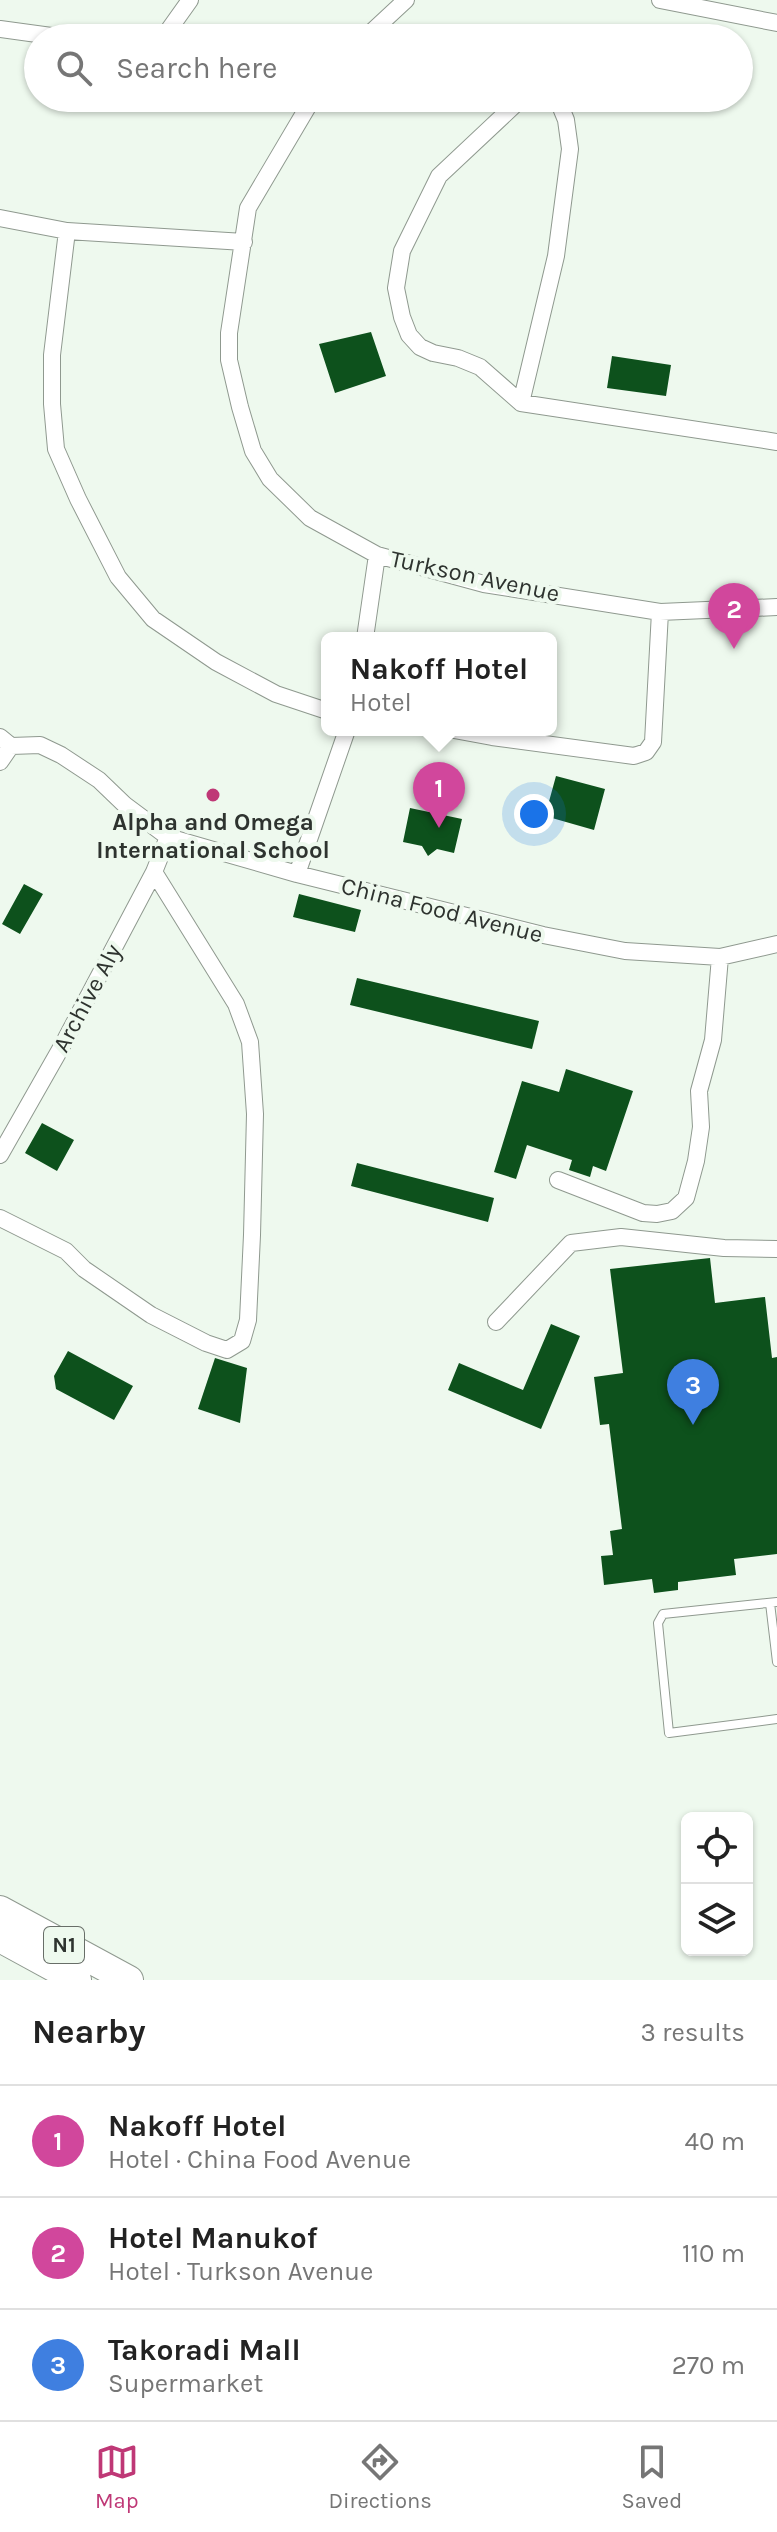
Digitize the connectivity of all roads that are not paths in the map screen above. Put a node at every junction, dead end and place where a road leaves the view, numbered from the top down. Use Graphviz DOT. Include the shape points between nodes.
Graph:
graph roads {
  1 [pos="190,0"];
  2 [pos="406,0"];
  3 [pos="660,0"];
  4 [pos="777,23"];
  5 [pos="173,24"];
  6 [pos="380,24"];
  7 [pos="0,29"];
  8 [pos="24,32"];
  9 [pos="305,112"];
  10 [pos="505,112"];
  11 [pos="563,112"];
  12 [pos="0,218"];
  13 [pos="67,231"];
  14 [pos="244,242"];
  15 [pos="521,403"];
  16 [pos="777,442"];
  17 [pos="377,555"];
  18 [pos="777,607"];
  19 [pos="660,612"];
  20 [pos="366,632"];
  21 [pos="321,709"];
  22 [pos="345,736"];
  23 [pos="496,736"];
  24 [pos="6,742"];
  25 [pos="0,762"];
  26 [pos="168,837"];
  27 [pos="154,872"];
  28 [pos="297,874"];
  29 [pos="777,944"];
  30 [pos="720,957"];
  31 [pos="0,1155"];
  32 [pos="558,1180"];
  33 [pos="0,1218"];
  34 [pos="777,1249"];
  35 [pos="496,1322"];
  36 [pos="774,1602"];
  37 [pos="777,1662"];
  38 [pos="777,1719"];
  39 [pos="0,1910"];
  40 [pos="0,1938"];
  41 [pos="77,1980"];
  42 [pos="129,1980"];
  1 -- 5 [label="street"];
  2 -- 6 [label="street"];
  3 -- 4 [label="street"];
  7 -- 8 [label="street"];
  9 -- 14 [label="street, Turkson Avenue" via="248,208"];
  10 -- 15 [label="street" via="439,176 402,251 396,288 409,335 420,347 480,367"];
  11 -- 15 [label="street" via="570,149 556,256"];
  12 -- 13 [label="street"];
  13 -- 14 [label="street"];
  13 -- 21 [label="street" via="52,355 56,449 118,577 153,619 216,662 276,694"];
  14 -- 17 [label="street, Turkson Avenue" via="229,360 253,451 270,479 310,518"];
  15 -- 16 [label="street"];
  17 -- 19 [label="street, Turkson Avenue" via="484,584"];
  17 -- 20 [label="street"];
  18 -- 19 [label="street, Turkson Avenue"];
  19 -- 23 [label="street" via="653,742 646,752 634,756"];
  22 -- 28 [label="street"];
  24 -- 25 [label="street"];
  24 -- 26 [label="street, China Food Avenue" via="40,745 61,755"];
  26 -- 27 [label="street, Archive Aly"];
  26 -- 28 [label="street, China Food Avenue"];
  27 -- 31 [label="street, Archive Aly"];
  27 -- 33 [label="street" via="236,1004 250,1042 255,1114 252,1235 248,1320 242,1341 227,1350 206,1343 151,1315 66,1251"];
  28 -- 30 [label="street, China Food Avenue" via="543,935 625,951"];
  29 -- 30 [label="street, China Food Avenue"];
  30 -- 32 [label="street" via="713,1040 699,1091 701,1127 686,1198 672,1211 643,1213"];
  34 -- 35 [label="street" via="621,1237 571,1243"];
  36 -- 37 [label="lane"];
  36 -- 38 [label="lane" via="663,1614 658,1623 669,1733"];
  39 -- 42 [label="highway, N1"];
  40 -- 41 [label="highway, N1"];
}
